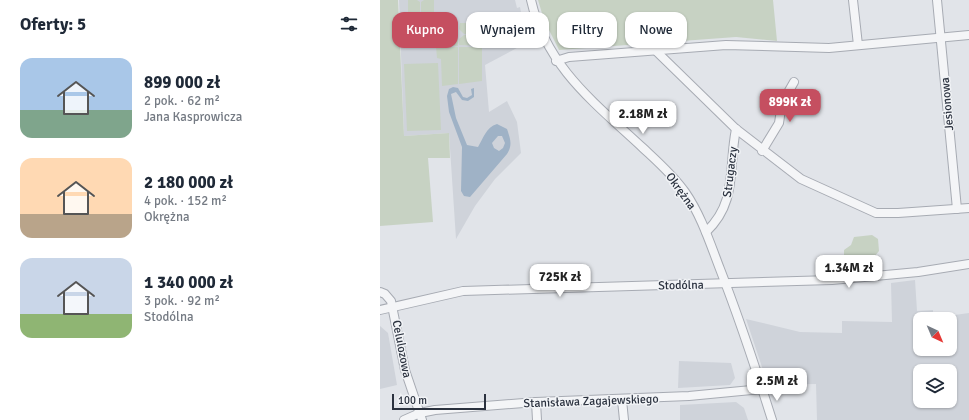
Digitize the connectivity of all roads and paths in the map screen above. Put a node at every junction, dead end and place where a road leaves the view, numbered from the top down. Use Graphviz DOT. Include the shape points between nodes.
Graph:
graph roads {
  1 [pos="530,0"];
  2 [pos="854,0"];
  3 [pos="937,0"];
  4 [pos="969,35"];
  5 [pos="940,38"];
  6 [pos="858,45"];
  7 [pos="655,50"];
  8 [pos="556,61"];
  9 [pos="794,82"];
  10 [pos="736,129"];
  11 [pos="762,151"];
  12 [pos="969,208"];
  13 [pos="957,209"];
  14 [pos="706,232"];
  15 [pos="969,264"];
  16 [pos="726,284"];
  17 [pos="380,292"];
  18 [pos="393,307"];
  19 [pos="380,310"];
  20 [pos="762,389"];
  21 [pos="622,400"];
  22 [pos="536,402"];
  23 [pos="421,417"];
  24 [pos="404,420"];
  25 [pos="537,420"];
  26 [pos="624,420"];
  27 [pos="772,420"];
  1 -- 8 [label="street, Okrężna" via="539,29"];
  2 -- 6 [label="street"];
  3 -- 5 [label="street, Jesionowa"];
  4 -- 5 [label="street"];
  5 -- 6 [label="street"];
  5 -- 13 [label="street, Jesionowa"];
  6 -- 7 [label="street" via="829,48 726,45"];
  7 -- 8 [label="street" via="564,57"];
  7 -- 10 [label="street"];
  8 -- 14 [label="street, Okrężna" via="587,96 675,179 694,206"];
  9 -- 11 [label="street" via="782,103 779,123"];
  10 -- 11 [label="street"];
  10 -- 14 [label="street, Strugaczy" via="729,196 717,222"];
  11 -- 13 [label="street" via="801,179 876,213"];
  12 -- 13 [label="street"];
  14 -- 16 [label="street, Okrężna"];
  15 -- 16 [label="street, Stodólna" via="839,280"];
  16 -- 18 [label="street, Stodólna" via="463,291"];
  16 -- 20 [label="street, Okrężna"];
  17 -- 18 [label="street" via="389,298"];
  18 -- 19 [label="street, Stodólna"];
  18 -- 23 [label="street, Celulozowa" via="405,370"];
  20 -- 21 [label="street, Stanisława Zagajewskiego"];
  20 -- 27 [label="street, Okrężna"];
  21 -- 22 [label="street, Stanisława Zagajewskiego"];
  21 -- 26 [label="street"];
  22 -- 23 [label="street, Stanisława Zagajewskiego" via="435,410"];
  22 -- 25 [label="street"];
  23 -- 24 [label="street"];
}
